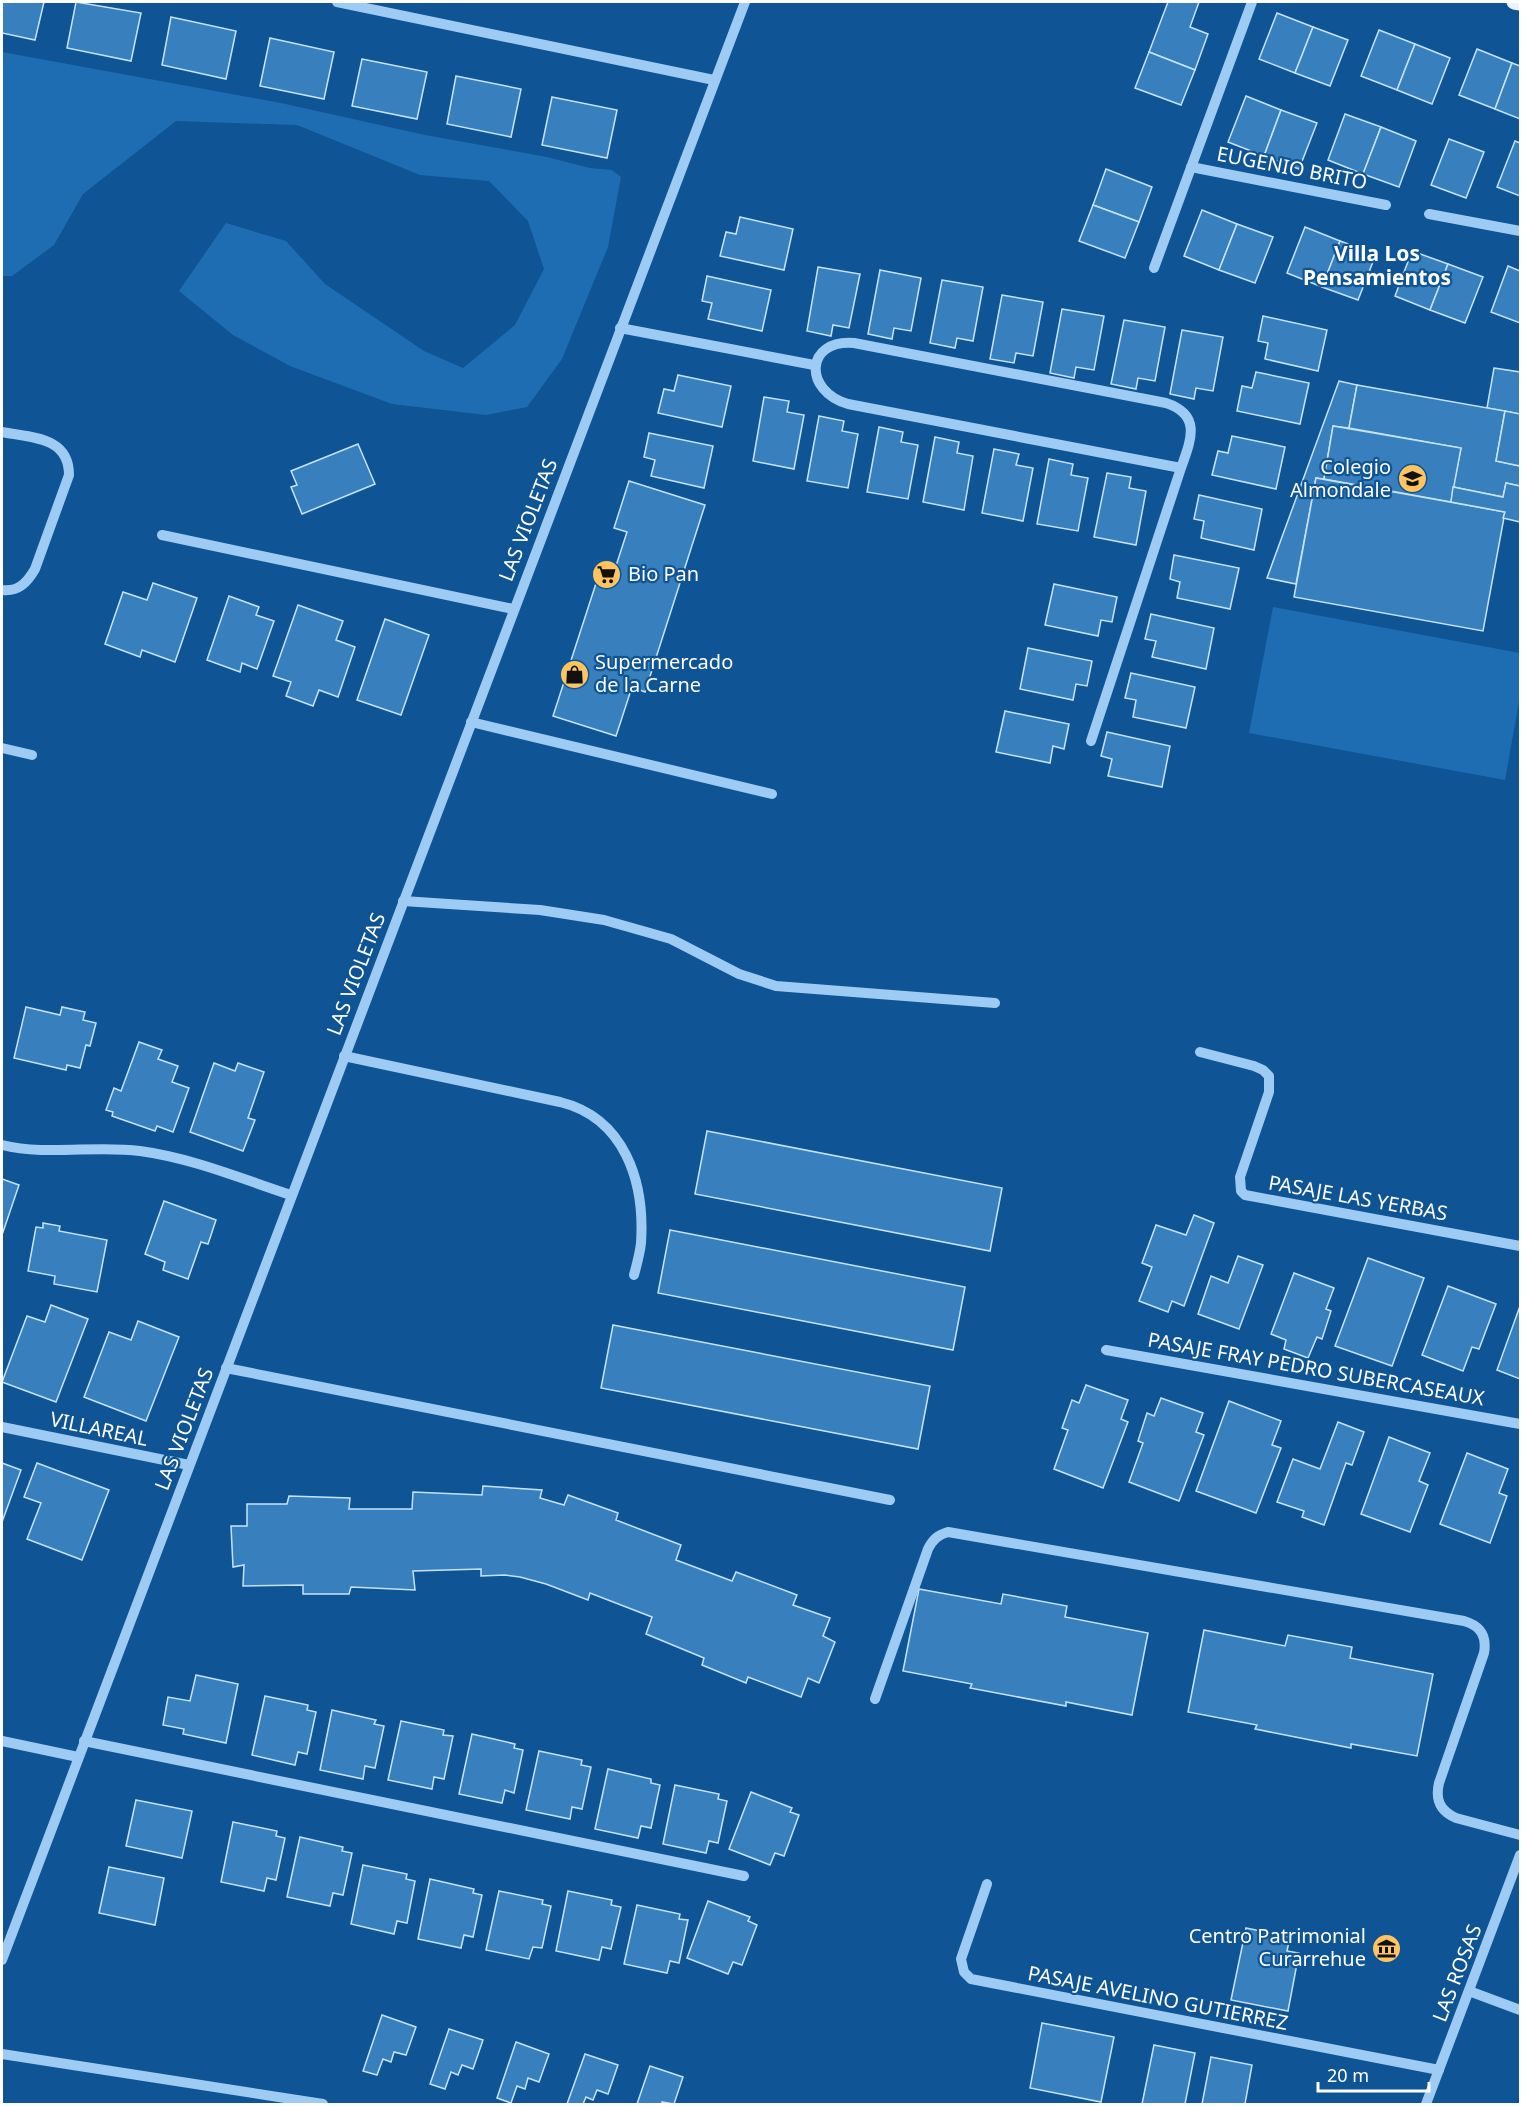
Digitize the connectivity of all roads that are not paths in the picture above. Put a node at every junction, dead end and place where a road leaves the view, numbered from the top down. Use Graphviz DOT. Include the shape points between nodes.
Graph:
graph roads {
  1 [pos="337,2"];
  2 [pos="745,2"];
  3 [pos="1252,2"];
  4 [pos="1514,2"];
  5 [pos="1521,3"];
  6 [pos="714,80"];
  7 [pos="1191,167"];
  8 [pos="1386,205"];
  9 [pos="1430,214"];
  10 [pos="1521,231"];
  11 [pos="1154,268"];
  12 [pos="620,328"];
  13 [pos="814,365"];
  14 [pos="2,432"];
  15 [pos="1181,468"];
  16 [pos="162,535"];
  17 [pos="2,590"];
  18 [pos="513,609"];
  19 [pos="471,722"];
  20 [pos="1091,741"];
  21 [pos="2,748"];
  22 [pos="32,755"];
  23 [pos="772,794"];
  24 [pos="403,901"];
  25 [pos="995,1003"];
  26 [pos="1200,1052"];
  27 [pos="344,1056"];
  28 [pos="2,1145"];
  29 [pos="291,1195"];
  30 [pos="1521,1246"];
  31 [pos="634,1275"];
  32 [pos="1106,1350"];
  33 [pos="226,1368"];
  34 [pos="1521,1424"];
  35 [pos="2,1427"];
  36 [pos="189,1466"];
  37 [pos="890,1500"];
  38 [pos="875,1699"];
  39 [pos="2,1741"];
  40 [pos="84,1741"];
  41 [pos="78,1757"];
  42 [pos="1521,1835"];
  43 [pos="1521,1855"];
  44 [pos="744,1876"];
  45 [pos="987,1884"];
  46 [pos="2,1960"];
  47 [pos="1469,1991"];
  48 [pos="1521,2010"];
  49 [pos="2,2054"];
  50 [pos="1439,2070"];
  51 [pos="323,2104"];
  52 [pos="1426,2104"];
  1 -- 6 [label="street"];
  2 -- 6 [label="street, LAS VIOLETAS"];
  3 -- 7 [label="street"];
  4 -- 5 [label="main road"];
  6 -- 12 [label="street, LAS VIOLETAS"];
  7 -- 8 [label="street, EUGENIO BRITO"];
  7 -- 11 [label="street"];
  9 -- 10 [label="street"];
  12 -- 13 [label="street"];
  12 -- 18 [label="street, LAS VIOLETAS"];
  13 -- 15 [label="street" via="821,388 848,404"];
  13 -- 15 [label="street" via="828,348 854,343 1167,403 1188,416 1192,429"];
  14 -- 17 [label="street" via="56,445 69,464 69,476 29,581 18,588"];
  15 -- 20 [label="street"];
  16 -- 18 [label="street"];
  18 -- 19 [label="street, LAS VIOLETAS"];
  19 -- 23 [label="street"];
  19 -- 24 [label="street, LAS VIOLETAS"];
  21 -- 22 [label="street"];
  24 -- 25 [label="street" via="540,910 604,920 671,939 739,974 776,986"];
  24 -- 27 [label="street, LAS VIOLETAS"];
  26 -- 30 [label="street, PASAJE LAS YERBAS" via="1254,1066 1269,1076 1269,1092 1240,1177 1245,1195"];
  27 -- 29 [label="street, LAS VIOLETAS"];
  27 -- 31 [label="street" via="560,1102 592,1114 620,1144 637,1185 641,1245"];
  28 -- 29 [label="street" via="34,1151 142,1151 187,1161"];
  29 -- 33 [label="street, LAS VIOLETAS"];
  32 -- 34 [label="street, PASAJE FRAY PEDRO SUBERCASEAUX"];
  33 -- 36 [label="street, LAS VIOLETAS"];
  33 -- 37 [label="street"];
  35 -- 36 [label="street, VILLAREAL"];
  36 -- 40 [label="street, LAS VIOLETAS"];
  38 -- 42 [label="street" via="928,1549 933,1540 948,1532 1464,1621 1478,1628 1486,1643 1436,1793 1438,1804 1456,1818"];
  39 -- 41 [label="street"];
  40 -- 41 [label="street, LAS VIOLETAS"];
  40 -- 44 [label="street"];
  41 -- 46 [label="street, LAS VIOLETAS"];
  43 -- 47 [label="street, LAS ROSAS"];
  45 -- 50 [label="street, PASAJE AVELINO GUTIERREZ" via="961,1959 964,1972 971,1979"];
  47 -- 48 [label="street"];
  47 -- 50 [label="street, LAS ROSAS"];
  49 -- 51 [label="street"];
  50 -- 52 [label="street, LAS ROSAS"];
}
